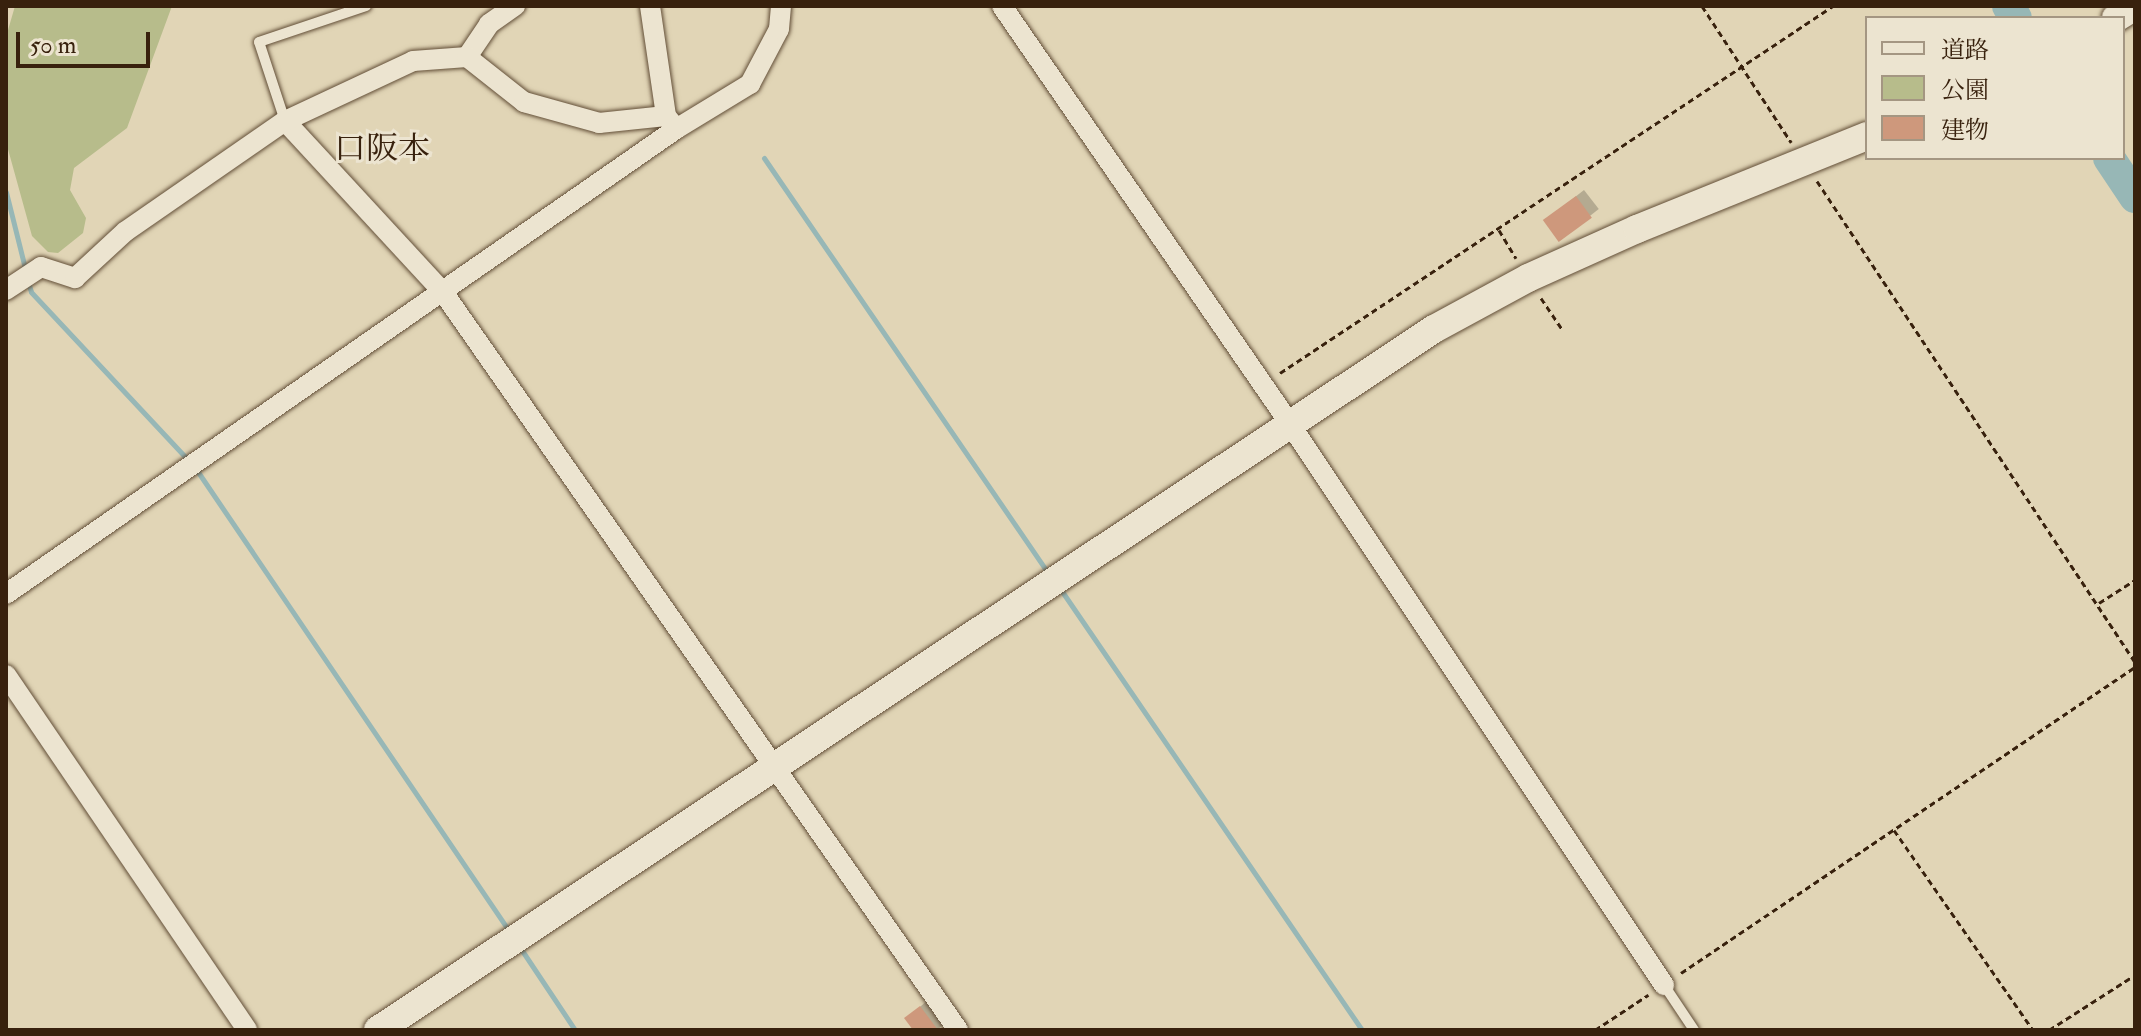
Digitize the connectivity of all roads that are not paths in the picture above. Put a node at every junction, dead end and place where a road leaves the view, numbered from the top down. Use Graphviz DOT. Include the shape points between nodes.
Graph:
graph roads {
  1 [pos="366,6"];
  2 [pos="515,6"];
  3 [pos="650,6"];
  4 [pos="781,6"];
  5 [pos="1002,6"];
  6 [pos="467,57"];
  7 [pos="285,121"];
  8 [pos="671,123"];
  9 [pos="1865,137"];
  10 [pos="6,290"];
  11 [pos="443,292"];
  12 [pos="1288,421"];
  13 [pos="6,594"];
  14 [pos="6,675"];
  15 [pos="772,768"];
  16 [pos="1664,985"];
  17 [pos="247,1030"];
  18 [pos="378,1030"];
  19 [pos="958,1030"];
  20 [pos="1694,1030"];
  1 -- 7 [label="lane" via="259,42"];
  2 -- 6 [label="street" via="489,24"];
  3 -- 8 [label="street"];
  4 -- 8 [label="street" via="779,29 750,84"];
  5 -- 12 [label="street"];
  6 -- 7 [label="street" via="413,61"];
  6 -- 8 [label="street" via="524,102 599,123"];
  7 -- 10 [label="street" via="126,231 75,278 41,267"];
  7 -- 11 [label="street"];
  8 -- 11 [label="street"];
  9 -- 12 [label="street" via="1528,278 1434,329"];
  11 -- 13 [label="street"];
  11 -- 15 [label="street"];
  12 -- 15 [label="street"];
  12 -- 16 [label="street"];
  14 -- 17 [label="street"];
  15 -- 18 [label="street"];
  15 -- 19 [label="street"];
  16 -- 20 [label="lane"];
}
